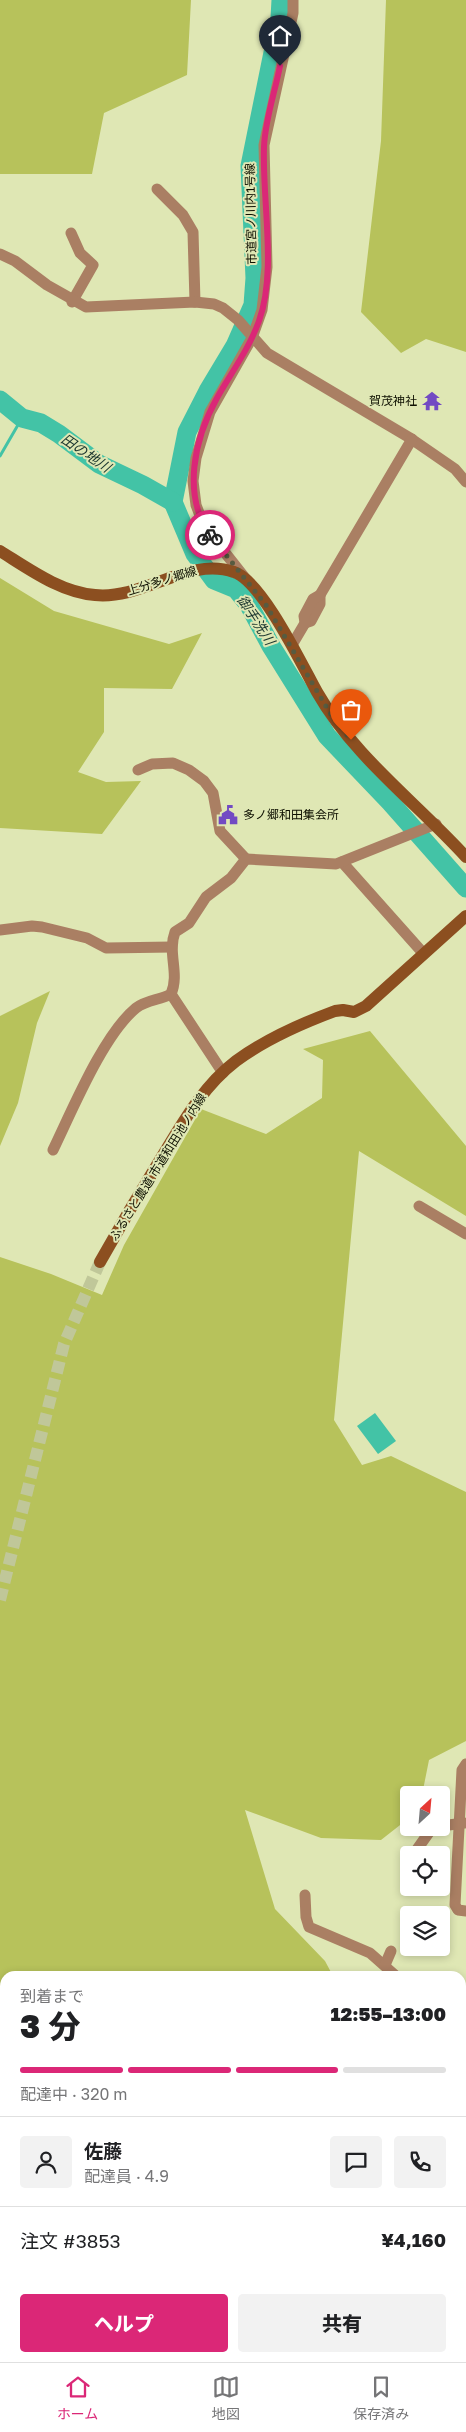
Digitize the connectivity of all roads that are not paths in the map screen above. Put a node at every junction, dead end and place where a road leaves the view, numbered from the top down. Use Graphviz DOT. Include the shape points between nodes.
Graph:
graph roads {
  1 [pos="293,0"];
  2 [pos="157,189"];
  3 [pos="71,233"];
  4 [pos="0,254"];
  5 [pos="72,302"];
  6 [pos="195,302"];
  7 [pos="250,336"];
  8 [pos="412,440"];
  9 [pos="466,482"];
  10 [pos="0,551"];
  11 [pos="245,578"];
  12 [pos="292,646"];
  13 [pos="138,770"];
  14 [pos="431,826"];
  15 [pos="466,857"];
  16 [pos="246,859"];
  17 [pos="342,862"];
  18 [pos="466,916"];
  19 [pos="0,930"];
  20 [pos="172,947"];
  21 [pos="424,953"];
  22 [pos="171,994"];
  23 [pos="222,1073"];
  24 [pos="53,1150"];
  25 [pos="419,1206"];
  26 [pos="466,1234"];
  27 [pos="100,1262"];
  28 [pos="466,1764"];
  29 [pos="462,1823"];
  30 [pos="305,1895"];
  31 [pos="466,1911"];
  32 [pos="392,1951"];
  33 [pos="385,1965"];
  34 [pos="391,1971"];
  1 -- 7 [label="street, 市道宮ノ川内1号線" via="293,14 264,145 267,267 262,310"];
  2 -- 6 [label="street" via="193,232"];
  3 -- 5 [label="street" via="80,253 92,265"];
  4 -- 5 [label="street"];
  5 -- 6 [label="street" via="94,308"];
  6 -- 7 [label="street" via="223,308"];
  7 -- 8 [label="street" via="268,353"];
  7 -- 11 [label="street, 市道宮ノ川内1号線" via="210,412 196,458 193,481 196,505 204,526"];
  8 -- 9 [label="street" via="455,469"];
  8 -- 12 [label="street" via="320,595 320,604 311,621 305,623"];
  10 -- 11 [label="main road, 上分多ノ郷線" via="58,584 96,595 128,592 188,571 213,568"];
  11 -- 12 [label="main road, 上分多ノ郷線"];
  12 -- 14 [label="main road, 上分多ノ郷線" via="322,700 344,731"];
  13 -- 16 [label="street" via="152,764 173,763 204,781 213,793 220,831"];
  14 -- 15 [label="main road, 上分多ノ郷線"];
  14 -- 17 [label="street"];
  16 -- 17 [label="street" via="331,865"];
  16 -- 20 [label="street" via="230,878 206,897 189,924 175,932"];
  17 -- 21 [label="street"];
  18 -- 21 [label="main road, ふるさと農道 市道和田池ノ内線"];
  19 -- 20 [label="street" via="42,927 87,938 106,948"];
  20 -- 22 [label="street" via="176,983"];
  21 -- 23 [label="main road, ふるさと農道 市道和田池ノ内線" via="356,1012 334,1011 274,1037"];
  22 -- 23 [label="street"];
  22 -- 24 [label="street" via="138,1007 120,1025"];
  23 -- 27 [label="main road, ふるさと農道 市道和田池ノ内線" via="185,1119"];
  25 -- 26 [label="street"];
  28 -- 29 [label="street" via="462,1770"];
  29 -- 31 [label="street" via="455,1906"];
  30 -- 33 [label="street" via="306,1918 310,1927 370,1953"];
  32 -- 33 [label="street"];
  33 -- 34 [label="street"];
}
